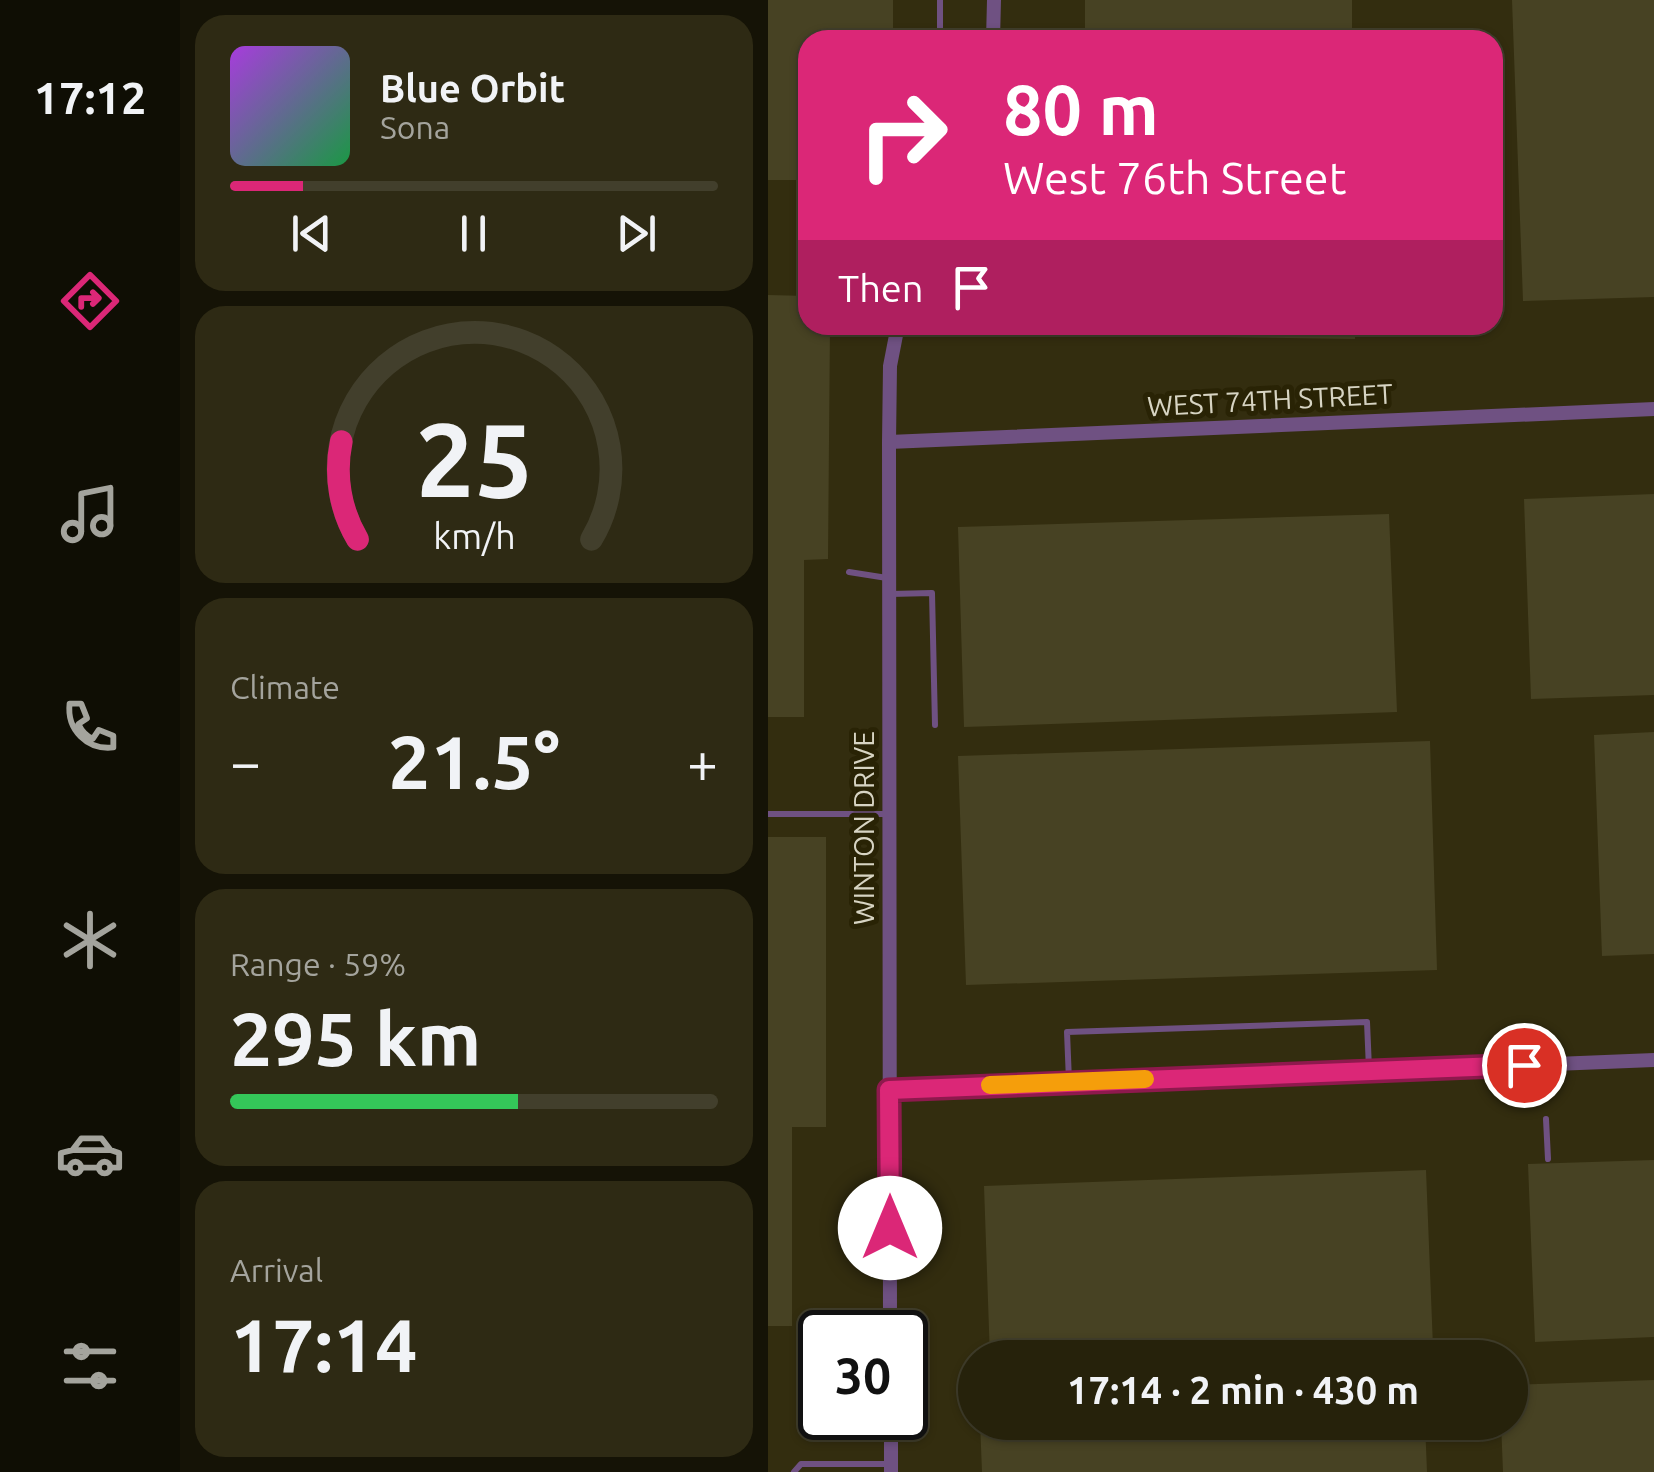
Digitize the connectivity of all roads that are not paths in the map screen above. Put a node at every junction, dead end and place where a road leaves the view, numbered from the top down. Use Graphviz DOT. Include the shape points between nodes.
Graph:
graph roads {
  1 [pos="940,0"];
  2 [pos="994,0"];
  3 [pos="940,30"];
  4 [pos="993,30"];
  5 [pos="896,335"];
  6 [pos="1654,409"];
  7 [pos="889,442"];
  8 [pos="849,572"];
  9 [pos="889,586"];
  10 [pos="935,724"];
  11 [pos="768,814"];
  12 [pos="889,814"];
  13 [pos="1654,1060"];
  14 [pos="1369,1070"];
  15 [pos="1070,1082"];
  16 [pos="889,1090"];
  17 [pos="1546,1119"];
  18 [pos="1548,1159"];
  19 [pos="890,1310"];
  20 [pos="891,1440"];
  21 [pos="891,1468"];
  22 [pos="794,1472"];
  1 -- 3 [label="lane"];
  2 -- 4 [label="street"];
  5 -- 7 [label="street, WINTON DRIVE"];
  6 -- 7 [label="street, WEST 74TH STREET"];
  7 -- 9 [label="street, WINTON DRIVE"];
  8 -- 9 [label="lane"];
  9 -- 10 [label="lane" via="932,593"];
  9 -- 12 [label="street, WINTON DRIVE"];
  11 -- 12 [label="lane"];
  12 -- 16 [label="street, WINTON DRIVE"];
  13 -- 14 [label="street"];
  14 -- 15 [label="street"];
  14 -- 15 [label="lane" via="1366,1022 1067,1032"];
  15 -- 16 [label="street"];
  16 -- 19 [label="street, WINTON DRIVE"];
  17 -- 18 [label="lane"];
  20 -- 21 [label="street"];
  21 -- 22 [label="lane" via="801,1464"];
}
